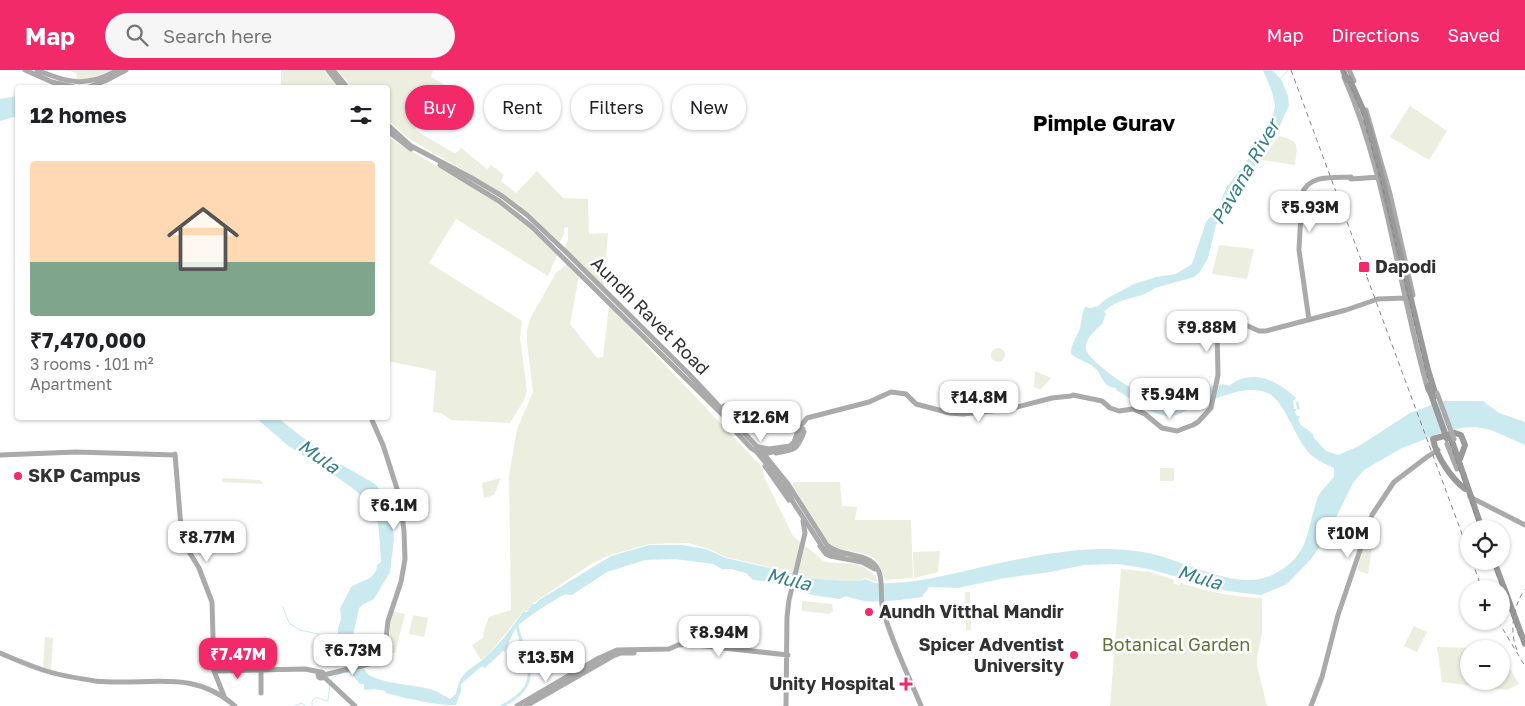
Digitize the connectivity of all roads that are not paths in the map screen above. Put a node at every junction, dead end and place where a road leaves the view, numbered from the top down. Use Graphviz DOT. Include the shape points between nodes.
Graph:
graph roads {
  1 [pos="24,70"];
  2 [pos="37,70"];
  3 [pos="117,70"];
  4 [pos="126,70"];
  5 [pos="327,70"];
  6 [pos="333,72"];
  7 [pos="1346,75"];
  8 [pos="107,81"];
  9 [pos="65,85"];
  10 [pos="86,85"];
  11 [pos="92,85"];
  12 [pos="93,85"];
  13 [pos="104,85"];
  14 [pos="340,85"];
  15 [pos="345,85"];
  16 [pos="390,126"];
  17 [pos="390,133"];
  18 [pos="390,137"];
  19 [pos="398,140"];
  20 [pos="413,144"];
  21 [pos="449,165"];
  22 [pos="1380,176"];
  23 [pos="1405,298"];
  24 [pos="1310,320"];
  25 [pos="1428,376"];
  26 [pos="1124,404"];
  27 [pos="717,410"];
  28 [pos="1123,411"];
  29 [pos="372,420"];
  30 [pos="803,427"];
  31 [pos="1450,440"];
  32 [pos="1457,447"];
  33 [pos="760,449"];
  34 [pos="774,450"];
  35 [pos="1438,452"];
  36 [pos="0,455"];
  37 [pos="1460,460"];
  38 [pos="766,461"];
  39 [pos="772,473"];
  40 [pos="1465,487"];
  41 [pos="792,501"];
  42 [pos="803,507"];
  43 [pos="1478,520"];
  44 [pos="1525,525"];
  45 [pos="809,531"];
  46 [pos="822,538"];
  47 [pos="851,559"];
  48 [pos="1497,570"];
  49 [pos="879,578"];
  50 [pos="1510,610"];
  51 [pos="1513,617"];
  52 [pos="1525,644"];
  53 [pos="1525,651"];
  54 [pos="0,654"];
  55 [pos="787,656"];
  56 [pos="260,670"];
  57 [pos="216,671"];
  58 [pos="323,674"];
  59 [pos="128,682"];
  60 [pos="261,693"];
  61 [pos="338,693"];
  62 [pos="221,696"];
  63 [pos="539,696"];
  64 [pos="233,706"];
  65 [pos="350,706"];
  66 [pos="355,706"];
  67 [pos="517,706"];
  68 [pos="526,706"];
  69 [pos="787,706"];
  70 [pos="920,706"];
  71 [pos="1312,706"];
  1 -- 9 [label="main road"];
  2 -- 10 [label="main road"];
  3 -- 11 [label="main road"];
  4 -- 8 [label="main road"];
  5 -- 6 [label="main road"];
  6 -- 14 [label="main road"];
  6 -- 15 [label="main road"];
  7 -- 22 [label="highway"];
  7 -- 22 [label="highway" via="1364,112"];
  8 -- 12 [label="main road"];
  8 -- 13 [label="main road"];
  16 -- 21 [label="main road, Aundh Ravet Road" via="412,146"];
  17 -- 19 [label="main road, Aundh Ravet Road"];
  18 -- 19 [label="main road"];
  19 -- 27 [label="main road, Aundh Ravet Road" via="487,193 524,220"];
  20 -- 21 [label="main road"];
  21 -- 33 [label="main road, Aundh Ravet Road" via="527,215 684,369"];
  22 -- 23 [label="main road"];
  22 -- 24 [label="main road, bridge" via="1316,181 1303,194 1300,250"];
  22 -- 25 [label="main road"];
  22 -- 25 [label="highway"];
  23 -- 24 [label="main road" via="1378,299"];
  23 -- 25 [label="main road"];
  24 -- 28 [label="main road" via="1261,332 1239,322 1217,327 1217,380 1210,410 1198,422 1177,431 1160,428 1150,418 1133,410"];
  25 -- 31 [label="highway, bridge"];
  25 -- 31 [label="main road, bridge"];
  26 -- 28 [label="main road"];
  27 -- 30 [label="main road, bridge" via="751,448 761,453 794,447"];
  27 -- 38 [label="main road, Aundh Ravet Road"];
  28 -- 30 [label="main road" via="1110,408 1102,401 1072,396 1009,409 950,413 916,404 906,394 891,392 869,402 811,416"];
  29 -- 58 [label="main road" via="399,500 406,559 381,659"];
  30 -- 33 [label="main road" via="799,428 792,444"];
  30 -- 34 [label="main road" via="793,445"];
  30 -- 38 [label="main road" via="805,430 799,446 792,451 771,454"];
  31 -- 32 [label="main road"];
  31 -- 40 [label="highway"];
  31 -- 40 [label="highway"];
  32 -- 35 [label="highway" via="1462,450 1463,441 1459,436 1434,439"];
  32 -- 37 [label="main road"];
  33 -- 38 [label="main road, Aundh Ravet Road"];
  35 -- 37 [label="highway" via="1434,438 1458,433 1464,438 1465,445"];
  35 -- 40 [label="highway"];
  35 -- 71 [label="main road" via="1396,484 1373,517 1324,678"];
  36 -- 57 [label="main road" via="71,452 175,457 184,540 201,568 215,604"];
  37 -- 40 [label="main road"];
  38 -- 41 [label="main road, Aundh Ravet Road"];
  38 -- 41 [label="main road" via="770,474"];
  38 -- 42 [label="main road, Aundh Ravet Road" via="786,481"];
  39 -- 41 [label="main road"];
  40 -- 43 [label="highway"];
  40 -- 44 [label="main road" via="1482,504"];
  41 -- 45 [label="main road"];
  41 -- 47 [label="main road, bridge" via="824,548 832,554"];
  42 -- 45 [label="main road"];
  42 -- 46 [label="main road, Aundh Ravet Road"];
  45 -- 46 [label="main road"];
  45 -- 47 [label="main road" via="826,554"];
  45 -- 55 [label="main road" via="787,619"];
  46 -- 49 [label="main road, Aundh Ravet Road" via="833,550 872,562 878,568"];
  47 -- 49 [label="main road" via="871,566"];
  48 -- 51 [label="highway"];
  49 -- 70 [label="main road" via="881,607"];
  50 -- 51 [label="highway"];
  51 -- 52 [label="highway"];
  51 -- 53 [label="highway"];
  54 -- 59 [label="main road" via="63,676"];
  54 -- 59 [label="main road" via="74,681"];
  55 -- 63 [label="main road" via="689,644 617,654"];
  55 -- 69 [label="main road"];
  56 -- 57 [label="main road"];
  56 -- 58 [label="main road" via="308,670"];
  56 -- 60 [label="main road"];
  57 -- 62 [label="main road"];
  58 -- 61 [label="main road"];
  59 -- 62 [label="main road" via="184,682"];
  61 -- 65 [label="main road"];
  61 -- 66 [label="main road"];
  62 -- 64 [label="main road"];
  63 -- 67 [label="main road"];
  63 -- 68 [label="main road"];
}
